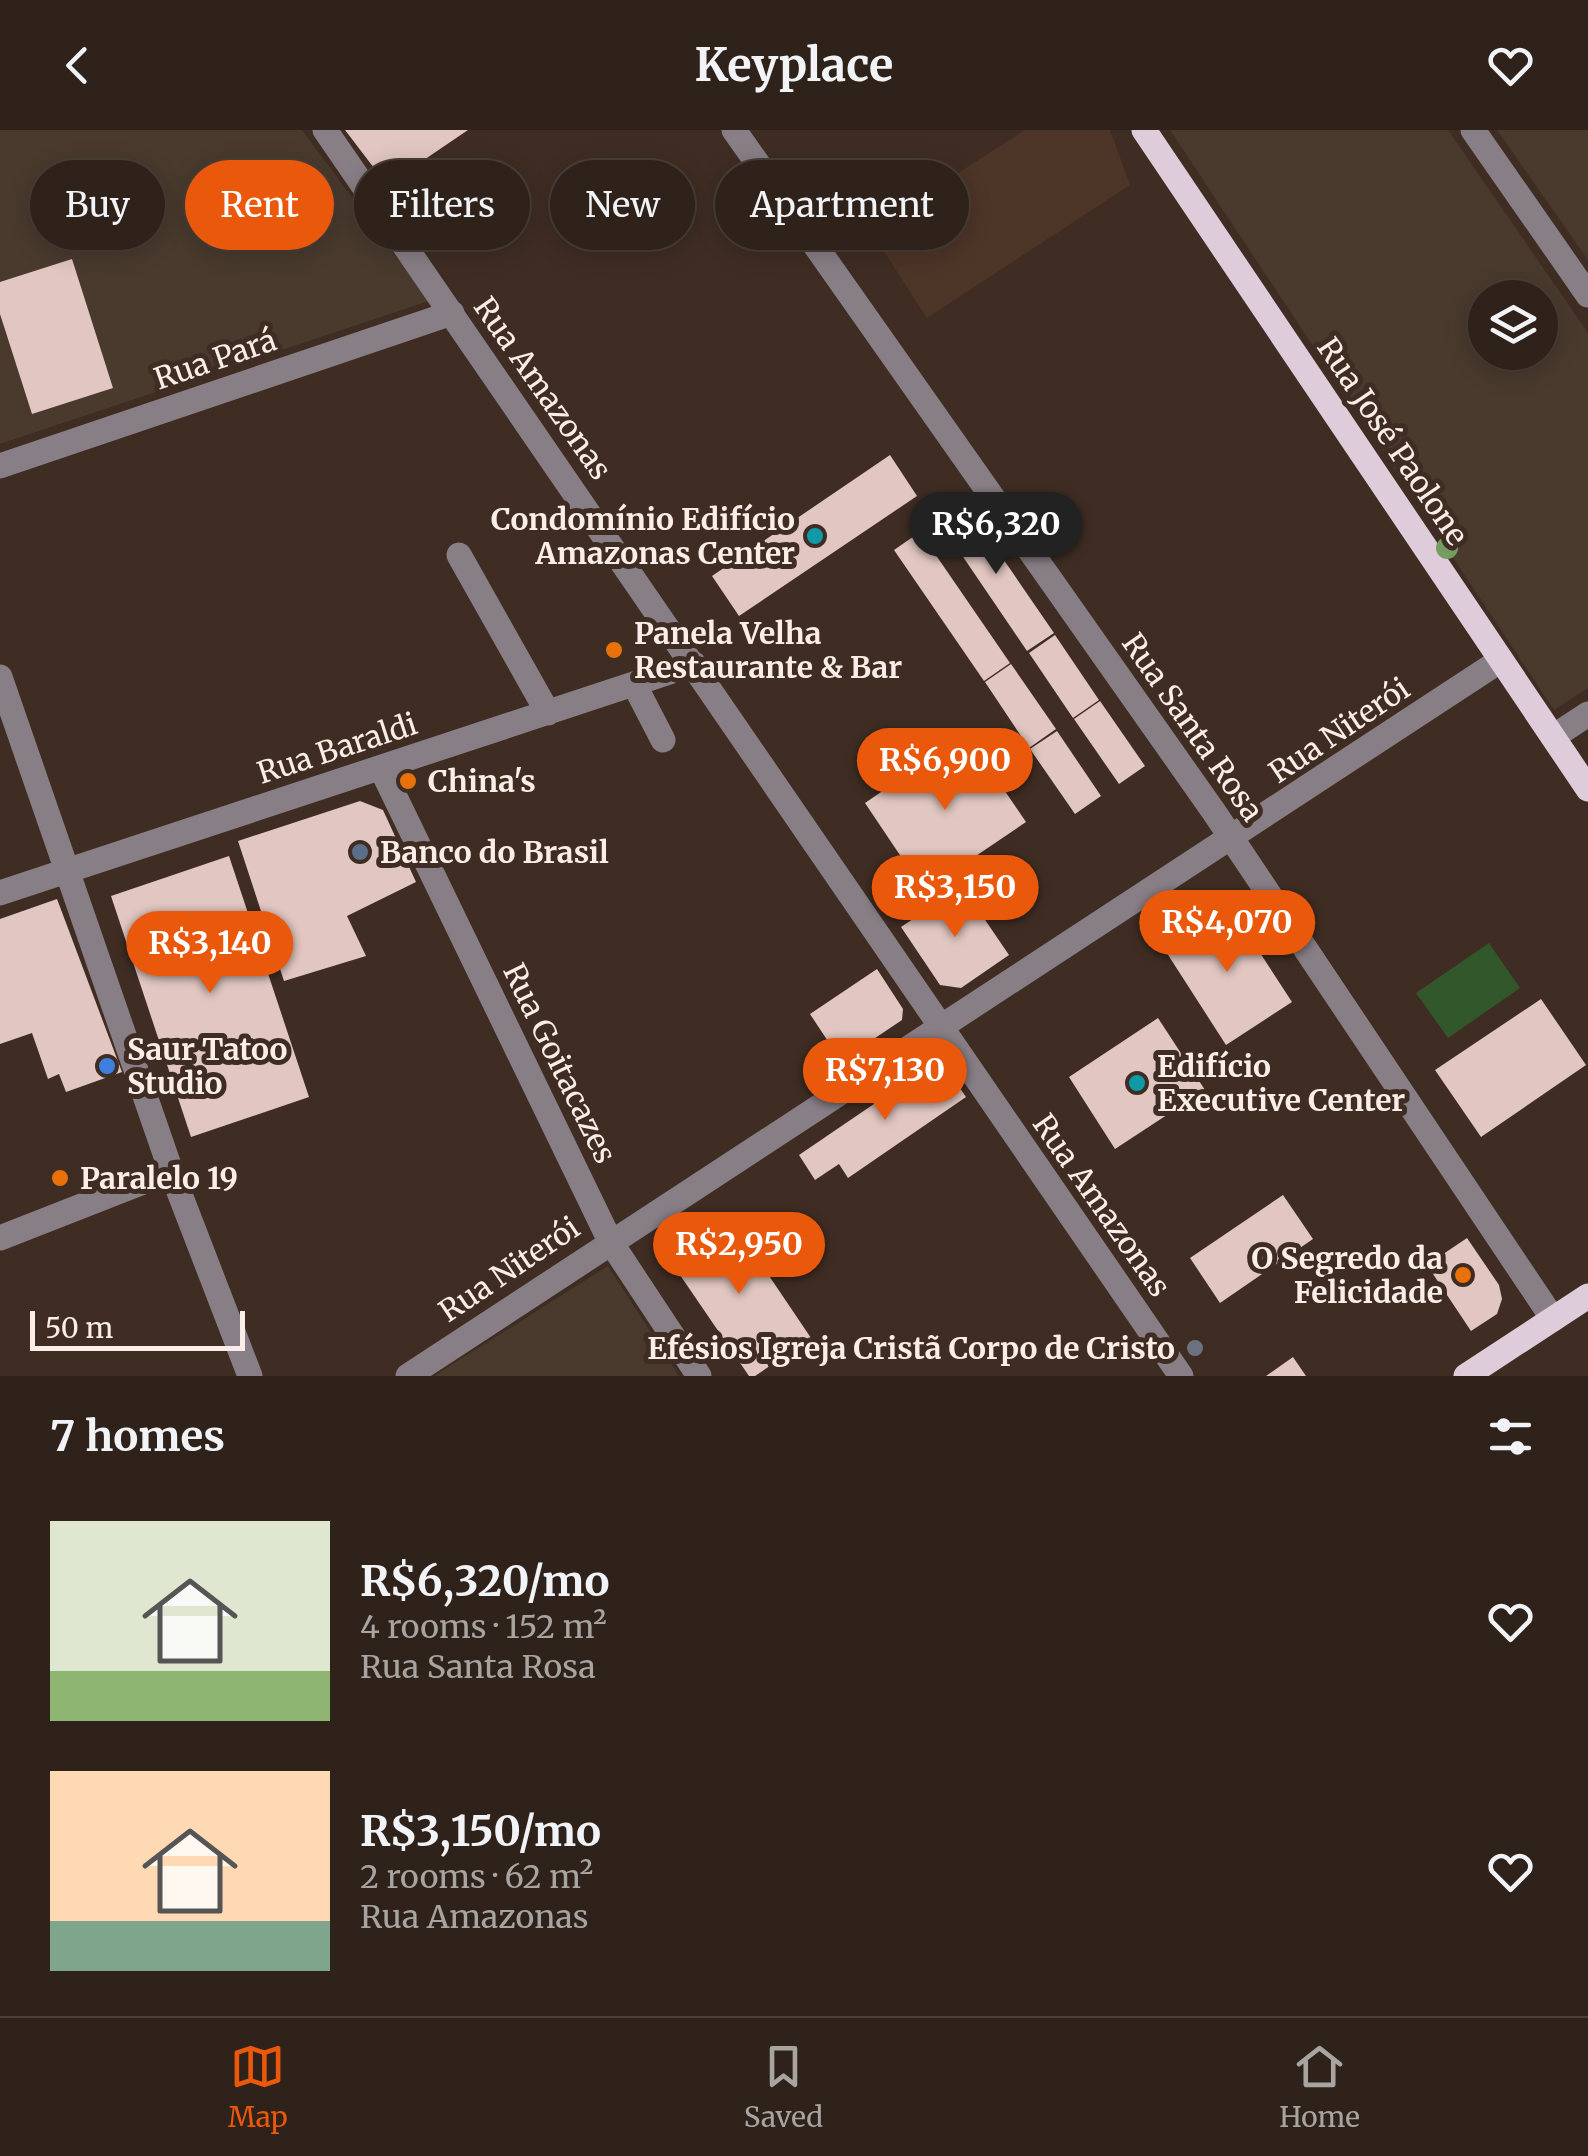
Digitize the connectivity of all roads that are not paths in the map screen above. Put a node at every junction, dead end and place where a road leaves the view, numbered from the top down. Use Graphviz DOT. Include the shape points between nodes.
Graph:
graph roads {
  1 [pos="325,130"];
  2 [pos="734,130"];
  3 [pos="1144,130"];
  4 [pos="1473,130"];
  5 [pos="1588,296"];
  6 [pos="452,313"];
  7 [pos="0,466"];
  8 [pos="459,555"];
  9 [pos="1501,660"];
  10 [pos="694,664"];
  11 [pos="0,677"];
  12 [pos="634,684"];
  13 [pos="548,712"];
  14 [pos="1588,714"];
  15 [pos="1553,736"];
  16 [pos="662,740"];
  17 [pos="12,747"];
  18 [pos="380,768"];
  19 [pos="1588,789"];
  20 [pos="1232,840"];
  21 [pos="68,872"];
  22 [pos="0,893"];
  23 [pos="941,1028"];
  24 [pos="170,1171"];
  25 [pos="0,1238"];
  26 [pos="610,1241"];
  27 [pos="1588,1296"];
  28 [pos="1553,1319"];
  29 [pos="250,1376"];
  30 [pos="408,1376"];
  31 [pos="699,1376"];
  32 [pos="1181,1376"];
  33 [pos="1466,1376"];
  1 -- 6 [label="street, Rua Amazonas"];
  2 -- 20 [label="street, Rua Santa Rosa"];
  3 -- 9 [label="main road, Rua José Paolone"];
  4 -- 5 [label="street"];
  6 -- 7 [label="street, Rua Pará"];
  6 -- 10 [label="street, Rua Amazonas"];
  8 -- 13 [label="street"];
  9 -- 15 [label="main road, Rua José Paolone"];
  9 -- 20 [label="street, Rua Niterói"];
  10 -- 12 [label="street, Rua Baraldi"];
  10 -- 23 [label="street, Rua Amazonas"];
  11 -- 17 [label="street"];
  12 -- 13 [label="street, Rua Baraldi"];
  12 -- 16 [label="street"];
  13 -- 18 [label="street, Rua Baraldi"];
  14 -- 15 [label="street"];
  15 -- 19 [label="main road, Rua José Paolone"];
  17 -- 21 [label="street"];
  18 -- 21 [label="street, Rua Baraldi"];
  18 -- 26 [label="street, Rua Goitacazes"];
  20 -- 23 [label="street, Rua Niterói"];
  20 -- 28 [label="street, Rua Santa Rosa"];
  21 -- 22 [label="street, Rua Baraldi"];
  21 -- 24 [label="street"];
  23 -- 26 [label="street, Rua Niterói"];
  23 -- 32 [label="street, Rua Amazonas"];
  24 -- 25 [label="street"];
  24 -- 29 [label="street"];
  26 -- 30 [label="street, Rua Niterói"];
  26 -- 31 [label="street, Rua Goitacazes"];
  27 -- 28 [label="main road"];
  28 -- 33 [label="main road"];
}
